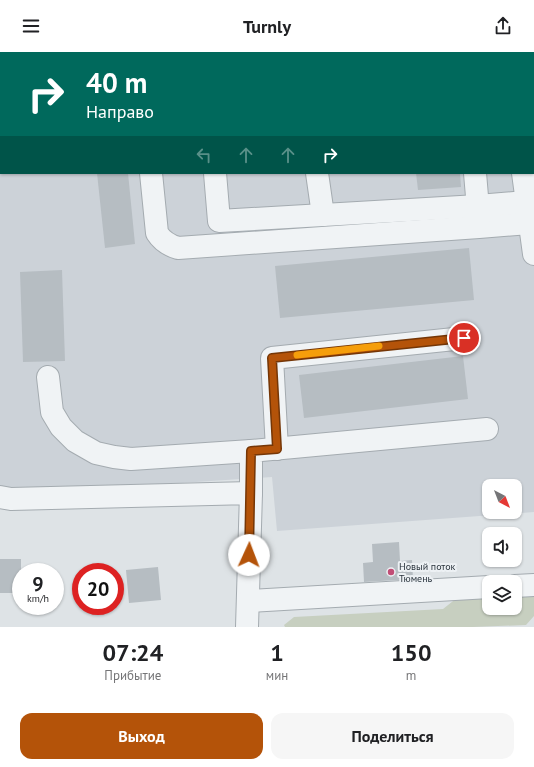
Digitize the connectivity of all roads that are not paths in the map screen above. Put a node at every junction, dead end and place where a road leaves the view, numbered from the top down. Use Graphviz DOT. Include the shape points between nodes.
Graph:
graph roads {
  1 [pos="151,174"];
  2 [pos="215,174"];
  3 [pos="317,174"];
  4 [pos="475,174"];
  5 [pos="523,174"];
  6 [pos="478,206"];
  7 [pos="528,212"];
  8 [pos="323,215"];
  9 [pos="479,227"];
  10 [pos="534,254"];
  11 [pos="464,338"];
  12 [pos="48,377"];
  13 [pos="487,429"];
  14 [pos="277,449"];
  15 [pos="251,451"];
  16 [pos="251,494"];
  17 [pos="0,497"];
  18 [pos="534,585"];
  19 [pos="522,586"];
  20 [pos="482,587"];
  21 [pos="248,602"];
  22 [pos="247,627"];
  1 -- 9 [label="lane" via="157,233 169,246 178,248"];
  2 -- 8 [label="lane" via="219,222"];
  3 -- 8 [label="lane"];
  4 -- 6 [label="lane"];
  5 -- 7 [label="lane"];
  6 -- 7 [label="lane"];
  6 -- 8 [label="lane"];
  6 -- 9 [label="lane"];
  7 -- 9 [label="lane"];
  7 -- 10 [label="lane"];
  11 -- 14 [label="lane" via="272,358"];
  12 -- 15 [label="lane" via="52,412 60,427 75,441 96,453 131,459"];
  13 -- 14 [label="lane"];
  14 -- 15 [label="lane"];
  15 -- 16 [label="lane"];
  16 -- 17 [label="lane" via="11,499"];
  16 -- 21 [label="lane"];
  18 -- 19 [label="lane"];
  20 -- 21 [label="lane"];
  21 -- 22 [label="lane"];
}
